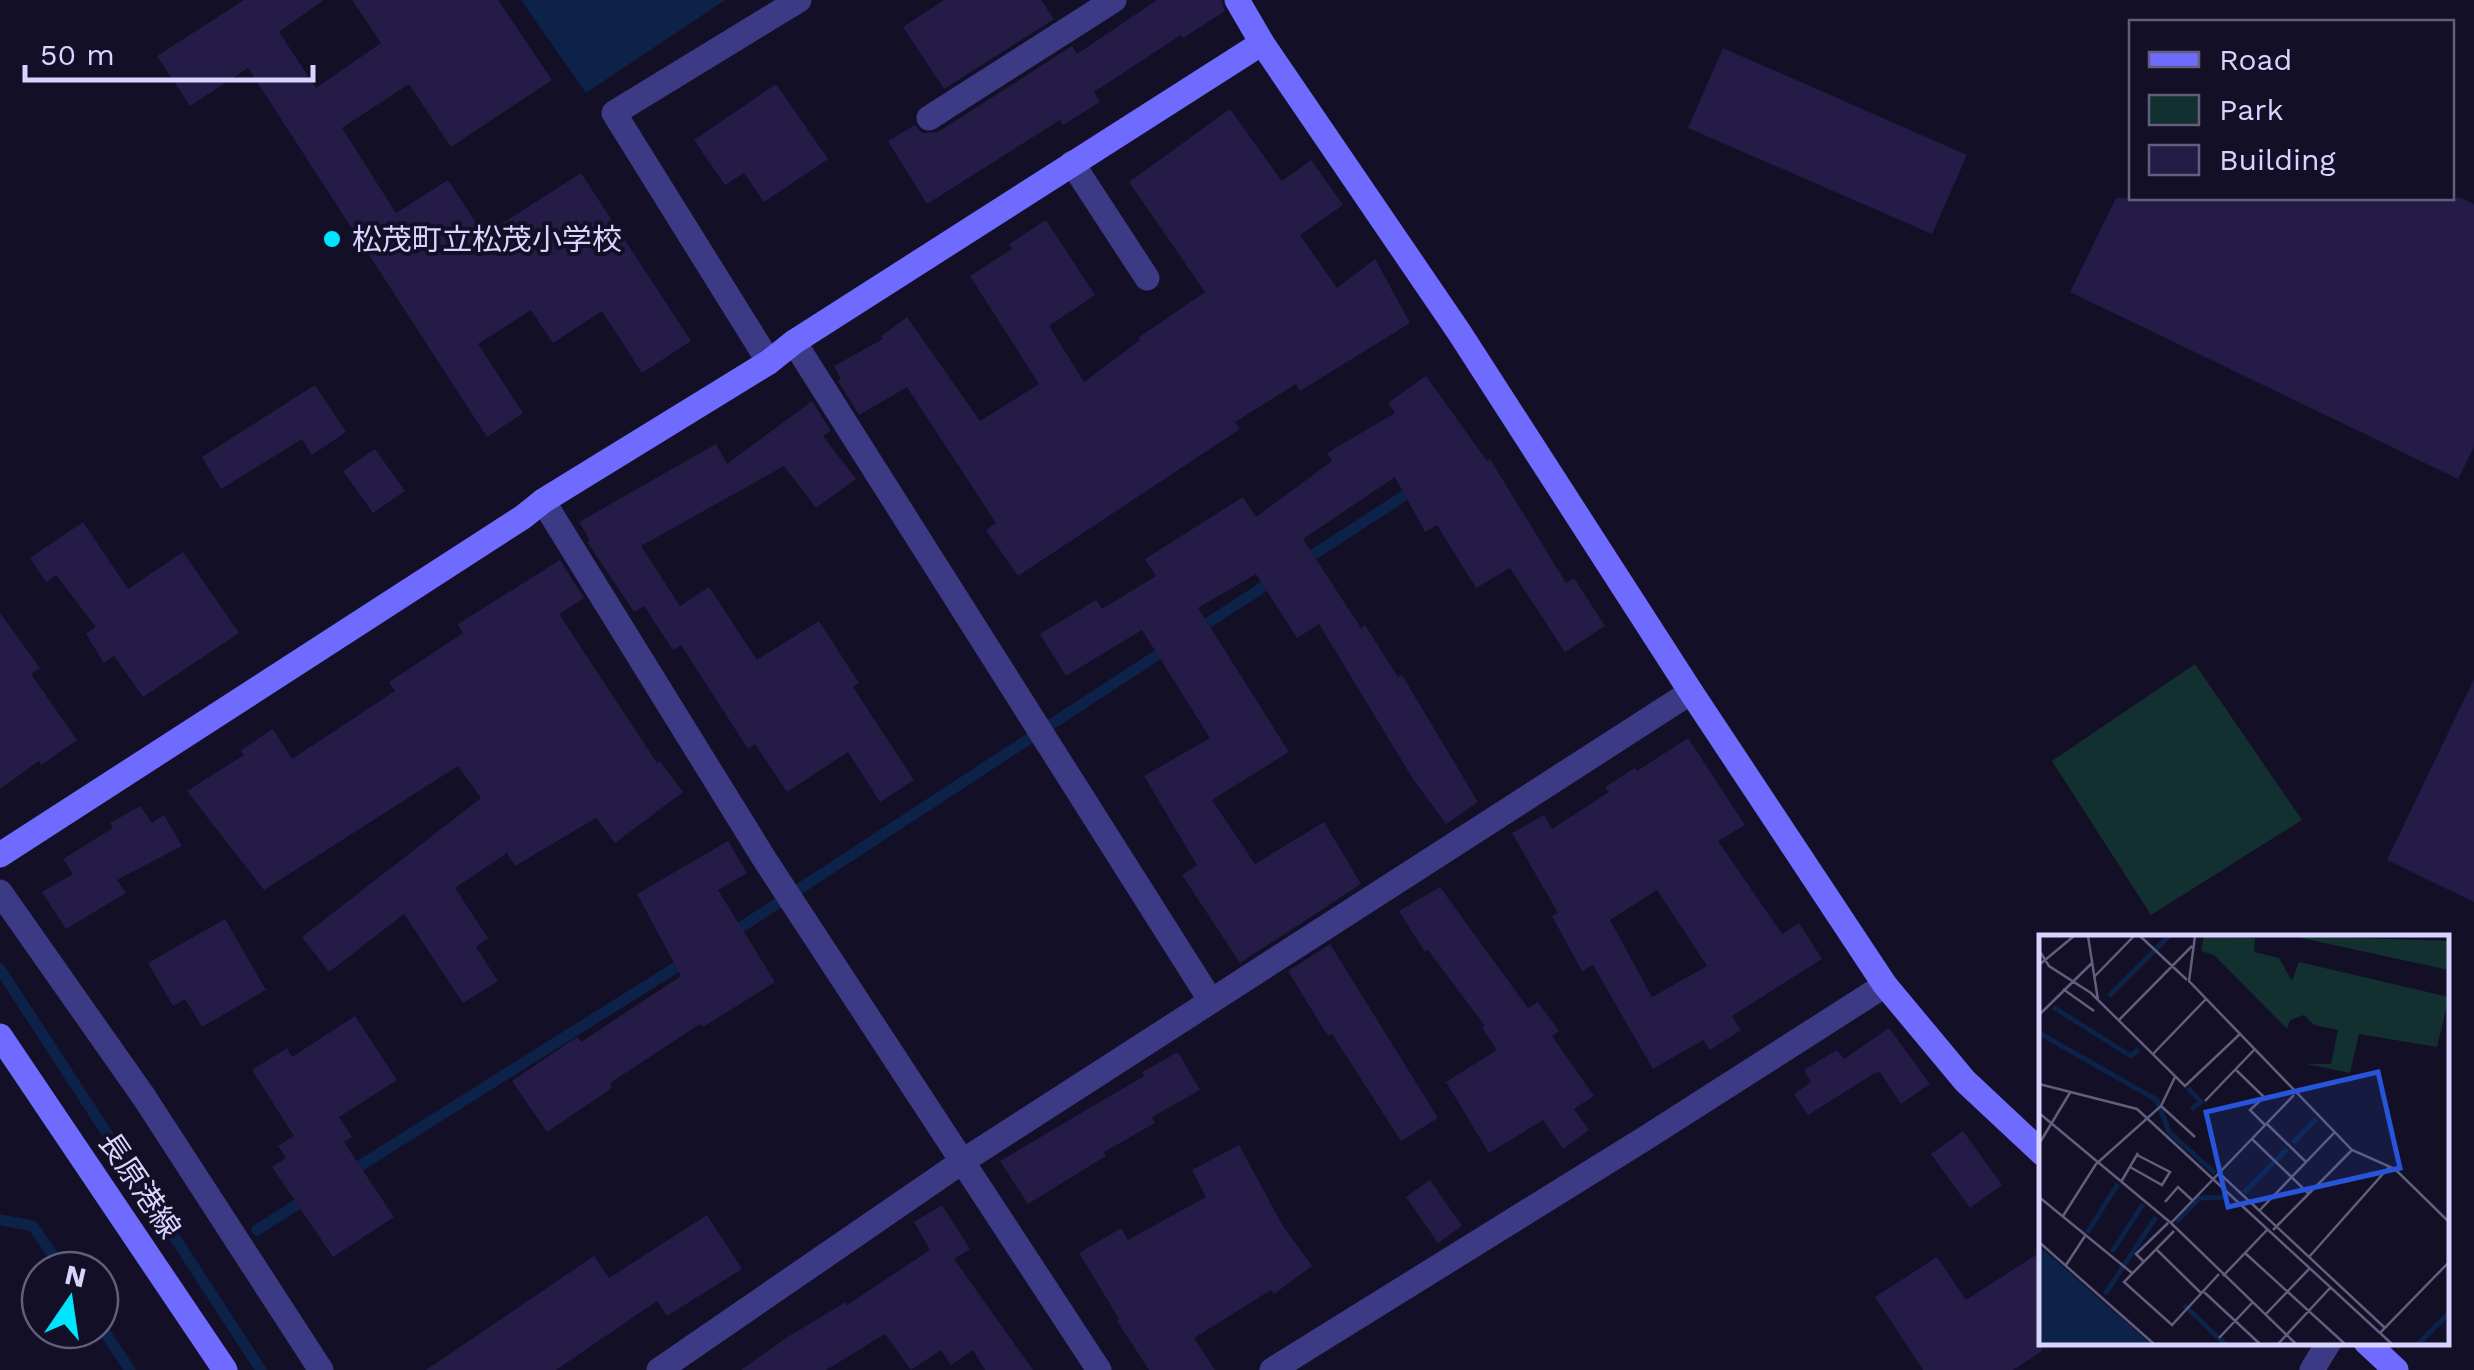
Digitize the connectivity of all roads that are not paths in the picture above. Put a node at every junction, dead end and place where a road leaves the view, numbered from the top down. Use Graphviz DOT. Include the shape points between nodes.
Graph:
graph roads {
  1 [pos="799,0"];
  2 [pos="1114,0"];
  3 [pos="1237,0"];
  4 [pos="1262,43"];
  5 [pos="929,118"];
  6 [pos="1072,163"];
  7 [pos="1147,278"];
  8 [pos="794,342"];
  9 [pos="769,362"];
  10 [pos="543,501"];
  11 [pos="1691,692"];
  12 [pos="0,855"];
  13 [pos="0,892"];
  14 [pos="1885,985"];
  15 [pos="1210,1001"];
  16 [pos="0,1036"];
  17 [pos="2039,1150"];
  18 [pos="963,1161"];
  19 [pos="2327,1345"];
  20 [pos="2369,1345"];
  21 [pos="226,1370"];
  22 [pos="321,1370"];
  23 [pos="658,1370"];
  24 [pos="1099,1370"];
  25 [pos="1272,1370"];
  26 [pos="2312,1370"];
  27 [pos="2396,1370"];
  1 -- 9 [label="street" via="614,113"];
  2 -- 5 [label="street"];
  3 -- 4 [label="street"];
  4 -- 6 [label="street"];
  4 -- 11 [label="street"];
  6 -- 7 [label="street"];
  6 -- 8 [label="street"];
  8 -- 9 [label="street"];
  8 -- 15 [label="street"];
  9 -- 10 [label="street"];
  10 -- 12 [label="street"];
  10 -- 18 [label="street" via="764,860"];
  11 -- 14 [label="street"];
  11 -- 15 [label="street"];
  13 -- 22 [label="street" via="144,1096"];
  14 -- 17 [label="street" via="1964,1081"];
  14 -- 25 [label="street"];
  15 -- 18 [label="street"];
  16 -- 21 [label="street, 長原港線"];
  18 -- 23 [label="street"];
  18 -- 24 [label="street"];
  19 -- 26 [label="street"];
  20 -- 27 [label="street"];
}
